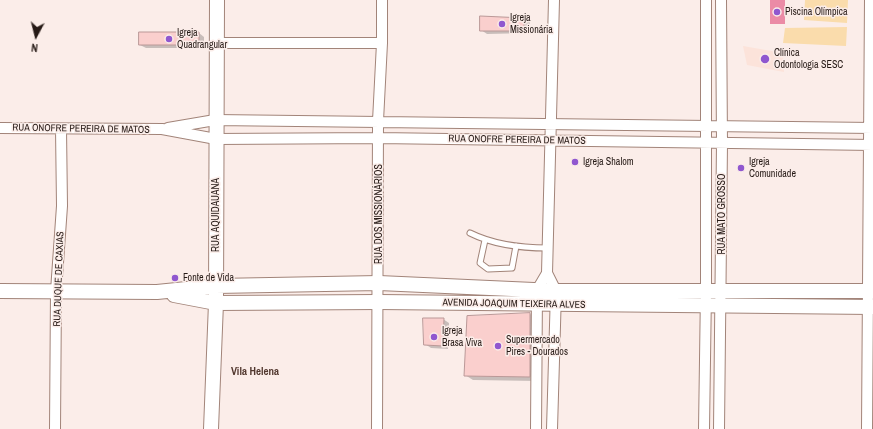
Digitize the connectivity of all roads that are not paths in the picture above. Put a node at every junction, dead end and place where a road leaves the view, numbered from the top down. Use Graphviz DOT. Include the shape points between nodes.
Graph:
graph roads {
  1 [pos="217,0"];
  2 [pos="382,0"];
  3 [pos="554,0"];
  4 [pos="706,0"];
  5 [pos="721,0"];
  6 [pos="870,0"];
  7 [pos="216,43"];
  8 [pos="382,44"];
  9 [pos="216,120"];
  10 [pos="378,122"];
  11 [pos="551,124"];
  12 [pos="706,126"];
  13 [pos="721,127"];
  14 [pos="826,127"];
  15 [pos="0,128"];
  16 [pos="871,128"];
  17 [pos="61,129"];
  18 [pos="162,129"];
  19 [pos="378,138"];
  20 [pos="216,140"];
  21 [pos="551,141"];
  22 [pos="706,143"];
  23 [pos="722,143"];
  24 [pos="826,144"];
  25 [pos="871,144"];
  26 [pos="470,233"];
  27 [pos="485,240"];
  28 [pos="516,246"];
  29 [pos="548,248"];
  30 [pos="548,273"];
  31 [pos="379,284"];
  32 [pos="216,286"];
  33 [pos="537,290"];
  34 [pos="706,290"];
  35 [pos="722,290"];
  36 [pos="0,291"];
  37 [pos="56,291"];
  38 [pos="870,291"];
  39 [pos="157,292"];
  40 [pos="556,297"];
  41 [pos="216,302"];
  42 [pos="379,302"];
  43 [pos="537,304"];
  44 [pos="705,306"];
  45 [pos="722,306"];
  46 [pos="870,307"];
  47 [pos="55,429"];
  48 [pos="211,429"];
  49 [pos="377,429"];
  50 [pos="536,429"];
  51 [pos="552,429"];
  52 [pos="704,429"];
  53 [pos="719,429"];
  54 [pos="867,429"];
  1 -- 7 [label="main road, RUA AQUIDAUANA"];
  2 -- 8 [label="street, RUA DOS MISSIONÁRIOS"];
  3 -- 11 [label="street"];
  4 -- 12 [label="street, RUA MATO GROSSO"];
  5 -- 13 [label="street, RUA MATO GROSSO"];
  6 -- 16 [label="street"];
  7 -- 8 [label="street"];
  7 -- 9 [label="main road, RUA AQUIDAUANA"];
  8 -- 10 [label="street, RUA DOS MISSIONÁRIOS"];
  9 -- 10 [label="street, RUA ONOFRE PEREIRA DE MATOS"];
  9 -- 18 [label="street, RUA ONOFRE PEREIRA DE MATOS"];
  9 -- 20 [label="main road, RUA AQUIDAUANA"];
  10 -- 11 [label="street, RUA ONOFRE PEREIRA DE MATOS"];
  10 -- 19 [label="street, RUA DOS MISSIONÁRIOS"];
  11 -- 12 [label="street, RUA ONOFRE PEREIRA DE MATOS"];
  11 -- 21 [label="street"];
  12 -- 13 [label="street, RUA ONOFRE PEREIRA DE MATOS"];
  12 -- 22 [label="street, RUA MATO GROSSO"];
  13 -- 14 [label="street, RUA ONOFRE PEREIRA DE MATOS"];
  13 -- 23 [label="street, RUA MATO GROSSO"];
  14 -- 16 [label="street, RUA ONOFRE PEREIRA DE MATOS"];
  14 -- 24 [label="street"];
  15 -- 17 [label="street, RUA ONOFRE PEREIRA DE MATOS"];
  16 -- 25 [label="street"];
  17 -- 18 [label="street, RUA ONOFRE PEREIRA DE MATOS"];
  17 -- 37 [label="street, RUA DUQUE DE CAXIAS" via="62,206"];
  18 -- 20 [label="street, RUA ONOFRE PEREIRA DE MATOS"];
  19 -- 20 [label="street, RUA ONOFRE PEREIRA DE MATOS"];
  19 -- 21 [label="street, RUA ONOFRE PEREIRA DE MATOS"];
  19 -- 31 [label="street, RUA DOS MISSIONÁRIOS"];
  20 -- 32 [label="main road, RUA AQUIDAUANA"];
  21 -- 22 [label="street, RUA ONOFRE PEREIRA DE MATOS"];
  21 -- 29 [label="street"];
  22 -- 23 [label="street, RUA ONOFRE PEREIRA DE MATOS"];
  22 -- 34 [label="street, RUA MATO GROSSO"];
  23 -- 24 [label="street, RUA ONOFRE PEREIRA DE MATOS"];
  23 -- 35 [label="street, RUA MATO GROSSO"];
  24 -- 25 [label="street, RUA ONOFRE PEREIRA DE MATOS"];
  25 -- 38 [label="street"];
  26 -- 27 [label="lane"];
  27 -- 28 [label="lane"];
  27 -- 28 [label="lane" via="480,263 488,269 512,268"];
  28 -- 29 [label="lane"];
  29 -- 30 [label="street"];
  30 -- 33 [label="street"];
  30 -- 40 [label="street"];
  31 -- 32 [label="main road, AVENIDA JOAQUIM TEIXEIRA ALVES"];
  31 -- 33 [label="main road, AVENIDA JOAQUIM TEIXEIRA ALVES"];
  31 -- 42 [label="street, RUA DOS MISSIONÁRIOS"];
  32 -- 39 [label="main road, AVENIDA JOAQUIM TEIXEIRA ALVES"];
  32 -- 41 [label="main road, RUA AQUIDAUANA"];
  33 -- 40 [label="main road, AVENIDA JOAQUIM TEIXEIRA ALVES"];
  33 -- 43 [label="street"];
  34 -- 35 [label="main road, AVENIDA JOAQUIM TEIXEIRA ALVES"];
  34 -- 40 [label="main road, AVENIDA JOAQUIM TEIXEIRA ALVES"];
  34 -- 44 [label="street, RUA MATO GROSSO"];
  35 -- 38 [label="main road, AVENIDA JOAQUIM TEIXEIRA ALVES"];
  35 -- 45 [label="street, RUA MATO GROSSO"];
  36 -- 37 [label="main road, AVENIDA JOAQUIM TEIXEIRA ALVES"];
  37 -- 39 [label="main road, AVENIDA JOAQUIM TEIXEIRA ALVES"];
  37 -- 47 [label="street, RUA DUQUE DE CAXIAS"];
  38 -- 46 [label="street"];
  39 -- 41 [label="main road, AVENIDA JOAQUIM TEIXEIRA ALVES"];
  40 -- 43 [label="main road, AVENIDA JOAQUIM TEIXEIRA ALVES"];
  40 -- 44 [label="main road, AVENIDA JOAQUIM TEIXEIRA ALVES"];
  40 -- 51 [label="street"];
  41 -- 42 [label="main road, AVENIDA JOAQUIM TEIXEIRA ALVES"];
  41 -- 48 [label="main road, RUA AQUIDAUANA"];
  42 -- 43 [label="main road, AVENIDA JOAQUIM TEIXEIRA ALVES"];
  42 -- 49 [label="street, RUA DOS MISSIONÁRIOS"];
  43 -- 50 [label="street"];
  44 -- 45 [label="main road, AVENIDA JOAQUIM TEIXEIRA ALVES"];
  44 -- 52 [label="street, RUA MATO GROSSO"];
  45 -- 46 [label="main road, AVENIDA JOAQUIM TEIXEIRA ALVES"];
  45 -- 53 [label="street, RUA MATO GROSSO"];
  46 -- 54 [label="street"];
}
